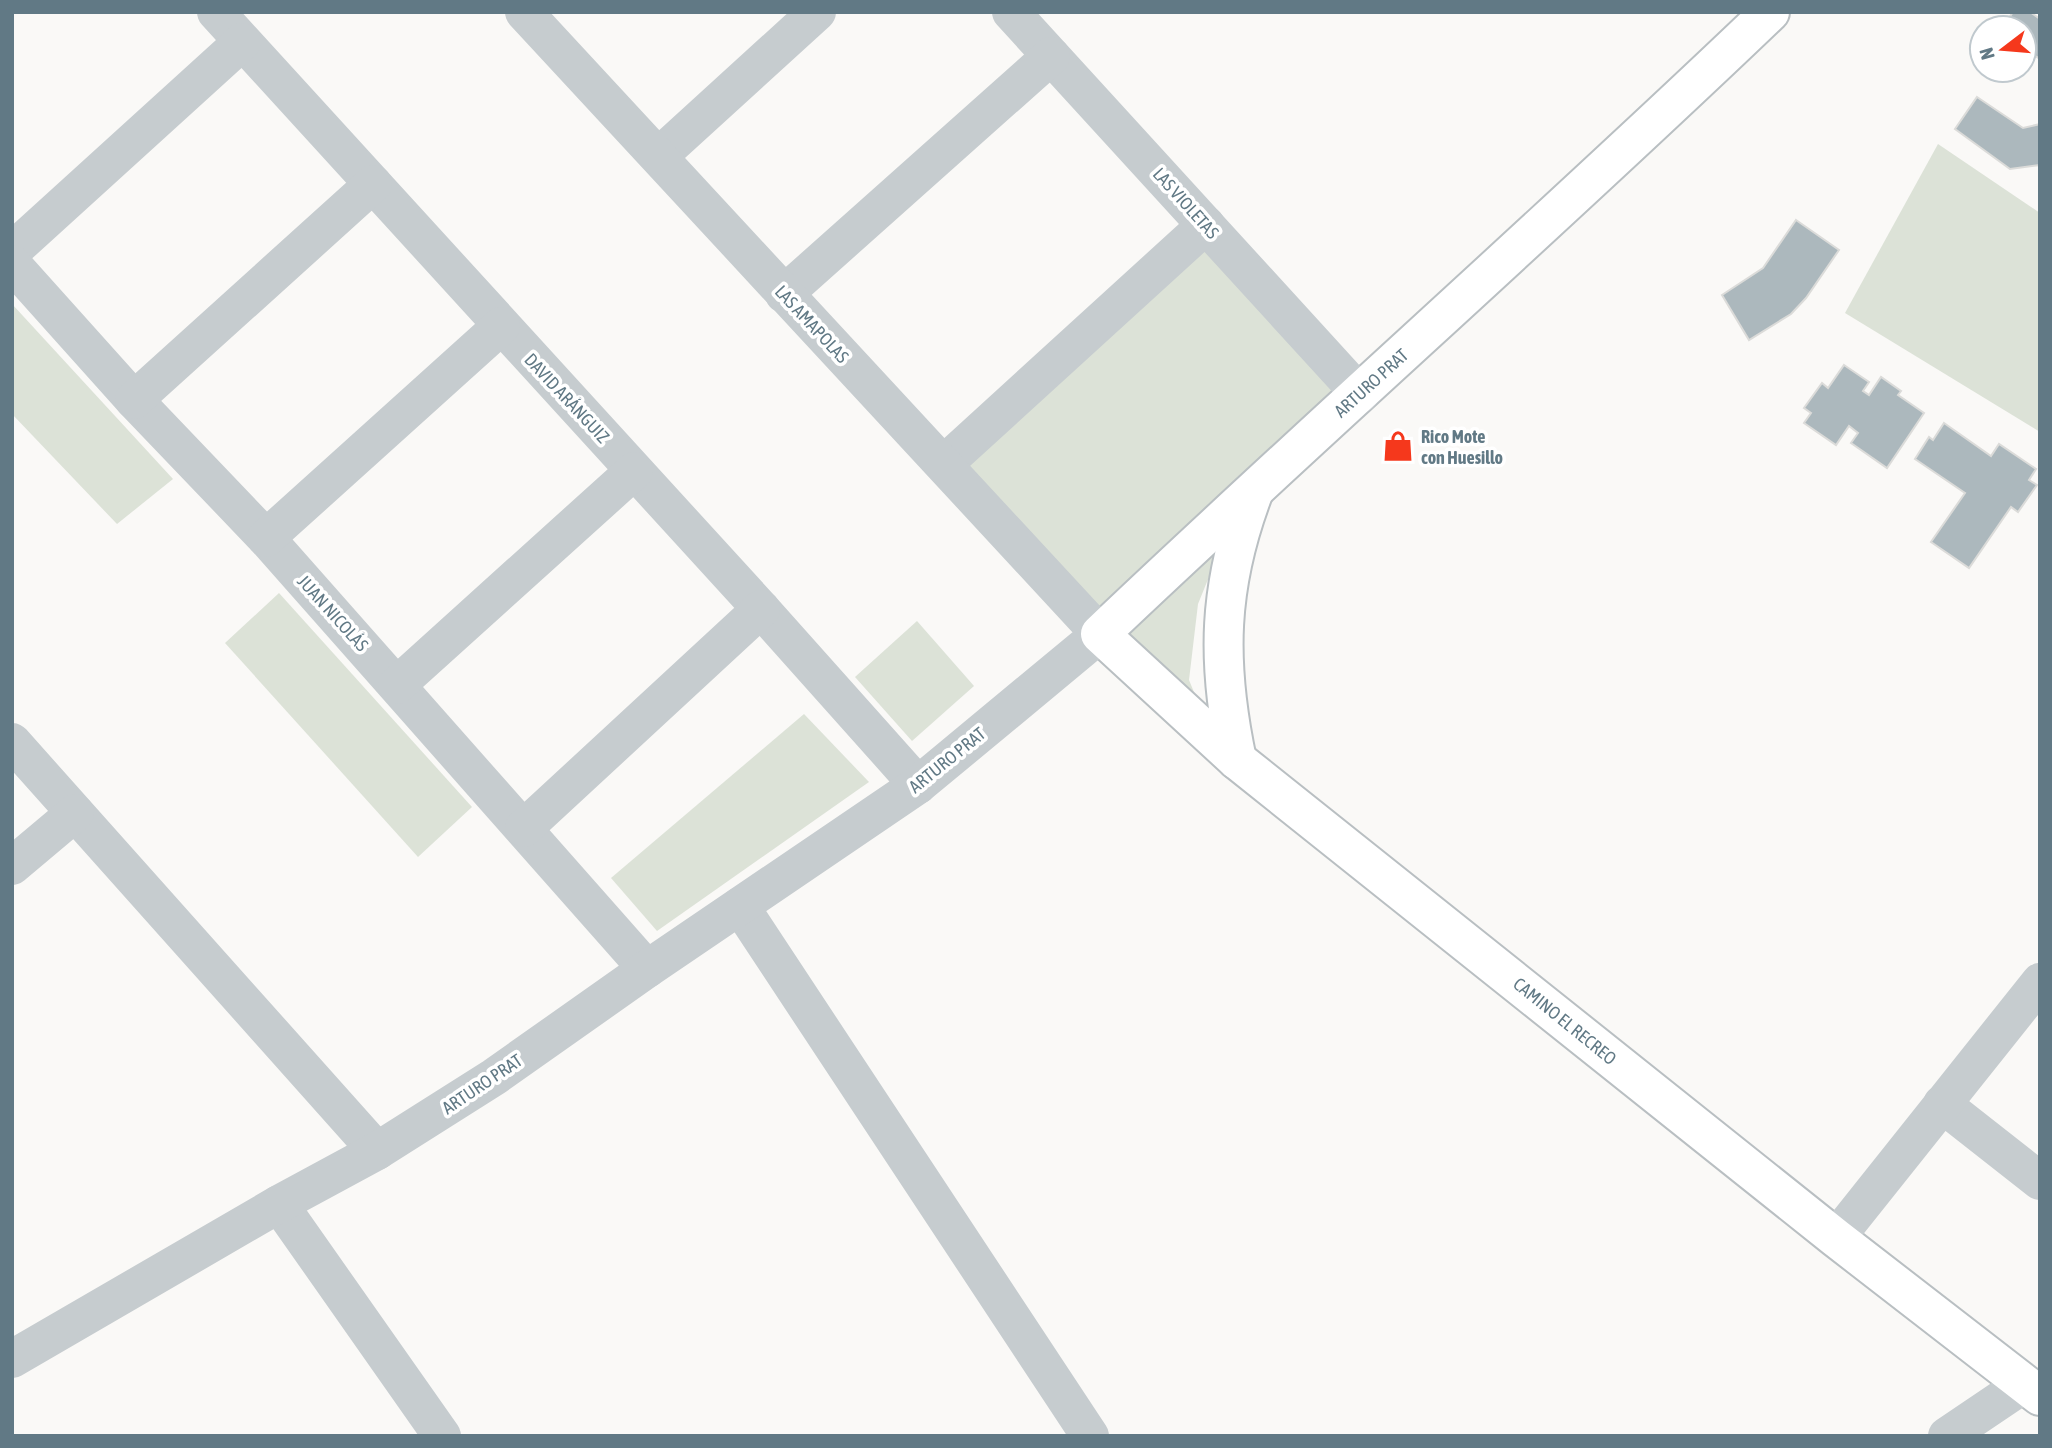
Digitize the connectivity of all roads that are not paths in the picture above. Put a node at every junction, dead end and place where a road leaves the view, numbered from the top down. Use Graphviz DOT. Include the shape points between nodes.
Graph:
graph roads {
  1 [pos="216,12"];
  2 [pos="524,12"];
  3 [pos="817,12"];
  4 [pos="1011,12"];
  5 [pos="1770,12"];
  6 [pos="242,42"];
  7 [pos="1051,56"];
  8 [pos="659,156"];
  9 [pos="373,184"];
  10 [pos="1206,225"];
  11 [pos="12,251"];
  12 [pos="12,264"];
  13 [pos="784,294"];
  14 [pos="501,326"];
  15 [pos="1360,394"];
  16 [pos="134,400"];
  17 [pos="944,464"];
  18 [pos="634,471"];
  19 [pos="1256,486"];
  20 [pos="266,538"];
  21 [pos="761,609"];
  22 [pos="1100,634"];
  23 [pos="397,685"];
  24 [pos="12,741"];
  25 [pos="1237,760"];
  26 [pos="918,785"];
  27 [pos="75,813"];
  28 [pos="524,828"];
  29 [pos="12,866"];
  30 [pos="740,906"];
  31 [pos="647,969"];
  32 [pos="2040,982"];
  33 [pos="1942,1104"];
  34 [pos="377,1151"];
  35 [pos="2040,1181"];
  36 [pos="279,1204"];
  37 [pos="1836,1238"];
  38 [pos="12,1359"];
  39 [pos="2032,1390"];
  40 [pos="442,1436"];
  41 [pos="1090,1436"];
  42 [pos="1947,1436"];
  1 -- 6 [label="street, DAVID ARÁNGUIZ"];
  2 -- 8 [label="street, LAS AMAPOLAS"];
  3 -- 8 [label="street"];
  4 -- 7 [label="street, LAS VIOLETAS"];
  5 -- 15 [label="main road, ARTURO PRAT"];
  6 -- 9 [label="street, DAVID ARÁNGUIZ"];
  6 -- 11 [label="street"];
  7 -- 10 [label="street, LAS VIOLETAS"];
  7 -- 13 [label="street"];
  8 -- 13 [label="street, LAS AMAPOLAS"];
  9 -- 14 [label="street, DAVID ARÁNGUIZ"];
  9 -- 16 [label="street"];
  10 -- 15 [label="street, LAS VIOLETAS"];
  10 -- 17 [label="street"];
  12 -- 16 [label="street, JUAN NICOLÁS"];
  13 -- 17 [label="street, LAS AMAPOLAS"];
  14 -- 18 [label="street, DAVID ARÁNGUIZ"];
  14 -- 20 [label="street"];
  15 -- 19 [label="main road, ARTURO PRAT"];
  16 -- 20 [label="street, JUAN NICOLÁS"];
  17 -- 22 [label="street, LAS AMAPOLAS"];
  18 -- 21 [label="street, DAVID ARÁNGUIZ"];
  18 -- 23 [label="street"];
  19 -- 22 [label="main road, ARTURO PRAT"];
  19 -- 25 [label="main road" via="1233,556 1223,631 1223,674"];
  20 -- 23 [label="street, JUAN NICOLÁS"];
  21 -- 26 [label="street, DAVID ARÁNGUIZ"];
  21 -- 28 [label="street"];
  22 -- 25 [label="main road, CAMINO EL RECREO"];
  22 -- 26 [label="street, ARTURO PRAT"];
  23 -- 28 [label="street, JUAN NICOLÁS"];
  24 -- 27 [label="street"];
  25 -- 37 [label="main road, CAMINO EL RECREO"];
  26 -- 30 [label="street, ARTURO PRAT"];
  27 -- 29 [label="street"];
  27 -- 34 [label="street"];
  28 -- 31 [label="street, JUAN NICOLÁS"];
  30 -- 31 [label="street, ARTURO PRAT"];
  30 -- 41 [label="street"];
  31 -- 34 [label="street, ARTURO PRAT" via="494,1077"];
  32 -- 33 [label="street"];
  33 -- 35 [label="street"];
  33 -- 37 [label="street"];
  34 -- 36 [label="street, ARTURO PRAT"];
  36 -- 38 [label="street, ARTURO PRAT"];
  36 -- 40 [label="street"];
  37 -- 39 [label="main road, CAMINO EL RECREO"];
  39 -- 42 [label="street"];
}
